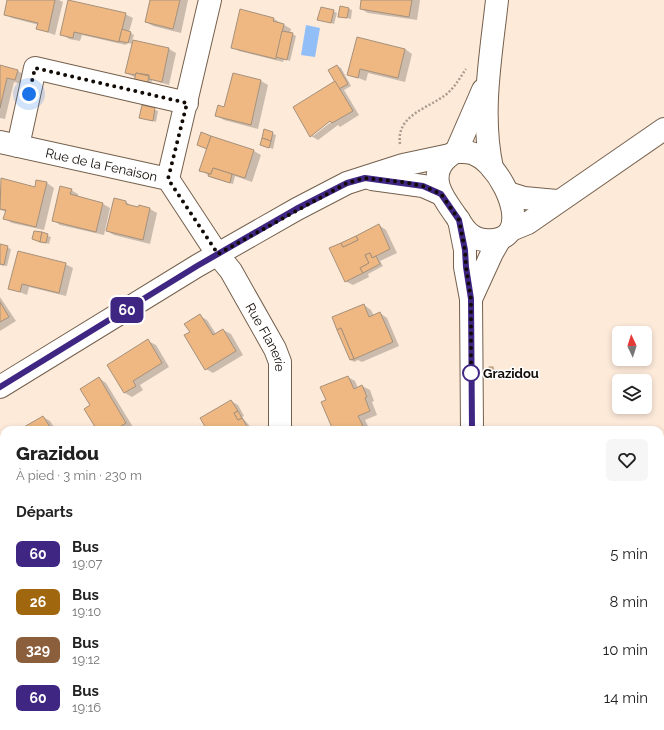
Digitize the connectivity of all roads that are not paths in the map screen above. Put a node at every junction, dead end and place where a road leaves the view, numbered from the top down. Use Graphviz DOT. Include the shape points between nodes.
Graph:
graph roads {
  1 [pos="210,0"];
  2 [pos="498,0"];
  3 [pos="488,78"];
  4 [pos="187,103"];
  5 [pos="664,129"];
  6 [pos="9,144"];
  7 [pos="453,154"];
  8 [pos="492,168"];
  9 [pos="365,178"];
  10 [pos="168,179"];
  11 [pos="441,194"];
  12 [pos="508,194"];
  13 [pos="557,201"];
  14 [pos="459,220"];
  15 [pos="505,234"];
  16 [pos="218,254"];
  17 [pos="471,299"];
  18 [pos="0,387"];
  19 [pos="280,426"];
  20 [pos="472,426"];
  1 -- 4 [label="street"];
  2 -- 3 [label="street"];
  3 -- 7 [label="street"];
  3 -- 8 [label="street" via="487,144"];
  4 -- 6 [label="street, Rue de la Fenaison" via="35,68"];
  4 -- 10 [label="street"];
  5 -- 13 [label="street"];
  6 -- 10 [label="street, Rue de la Fenaison"];
  7 -- 8 [label="street" via="474,154 484,159"];
  7 -- 9 [label="street" via="403,165"];
  7 -- 11 [label="street" via="438,171"];
  8 -- 12 [label="street"];
  9 -- 11 [label="street" via="423,186"];
  9 -- 16 [label="street" via="347,183"];
  10 -- 16 [label="street, Rue de la Fenaison"];
  11 -- 14 [label="street"];
  12 -- 13 [label="street"];
  12 -- 15 [label="street" via="514,212"];
  13 -- 15 [label="street" via="528,223"];
  14 -- 15 [label="street" via="471,235 489,240"];
  14 -- 17 [label="street"];
  15 -- 17 [label="street" via="492,253"];
  16 -- 18 [label="street"];
  16 -- 19 [label="street, Rue Flanerie" via="231,271 280,362"];
  17 -- 20 [label="street"];
}
